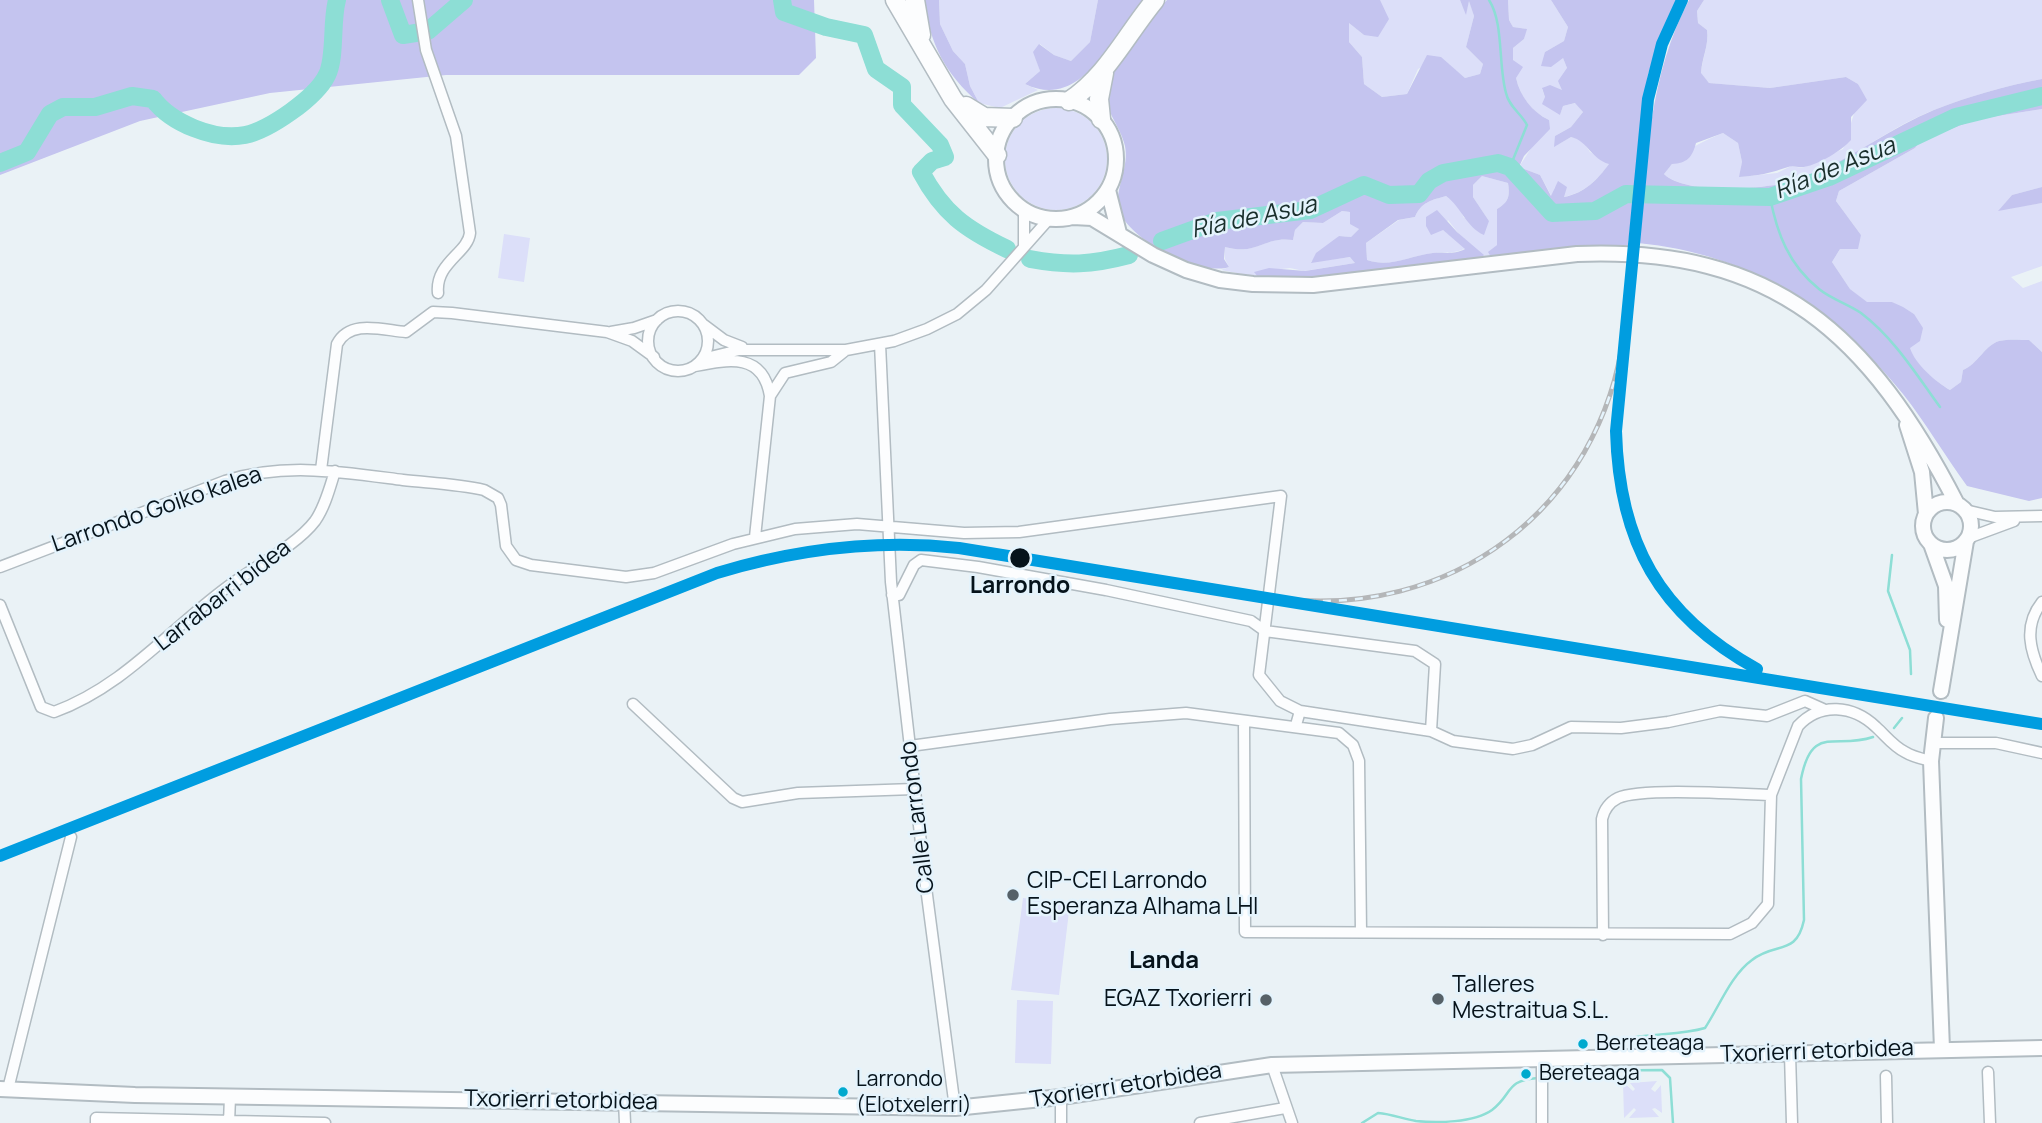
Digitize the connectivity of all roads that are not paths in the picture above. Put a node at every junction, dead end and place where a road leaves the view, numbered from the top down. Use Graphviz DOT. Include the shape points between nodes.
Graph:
graph roads {
  1 [pos="418,0"];
  2 [pos="895,0"];
  3 [pos="915,0"];
  4 [pos="1155,0"];
  5 [pos="923,45"];
  6 [pos="1105,69"];
  7 [pos="939,74"];
  8 [pos="1069,101"];
  9 [pos="1013,118"];
  10 [pos="1101,119"];
  11 [pos="996,155"];
  12 [pos="1108,190"];
  13 [pos="1024,210"];
  14 [pos="1073,217"];
  15 [pos="1049,219"];
  16 [pos="1119,233"];
  17 [pos="1024,246"];
  18 [pos="438,293"];
  19 [pos="657,320"];
  20 [pos="703,324"];
  21 [pos="607,332"];
  22 [pos="880,344"];
  23 [pos="750,350"];
  24 [pos="846,350"];
  25 [pos="654,357"];
  26 [pos="698,363"];
  27 [pos="770,396"];
  28 [pos="1902,411"];
  29 [pos="321,470"];
  30 [pos="335,471"];
  31 [pos="1961,507"];
  32 [pos="1926,514"];
  33 [pos="2042,516"];
  34 [pos="2025,518"];
  35 [pos="886,526"];
  36 [pos="755,537"];
  37 [pos="1967,540"];
  38 [pos="1931,544"];
  39 [pos="0,567"];
  40 [pos="892,595"];
  41 [pos="2042,603"];
  42 [pos="0,605"];
  43 [pos="1265,631"];
  44 [pos="1948,646"];
  45 [pos="2042,677"];
  46 [pos="1941,691"];
  47 [pos="633,704"];
  48 [pos="1823,709"];
  49 [pos="1300,711"];
  50 [pos="1936,718"];
  51 [pos="1244,721"];
  52 [pos="1296,725"];
  53 [pos="1432,731"];
  54 [pos="1932,743"];
  55 [pos="910,746"];
  56 [pos="2042,753"];
  57 [pos="1931,761"];
  58 [pos="914,789"];
  59 [pos="1771,795"];
  60 [pos="71,837"];
  61 [pos="1360,932"];
  62 [pos="1603,935"];
  63 [pos="2042,1048"];
  64 [pos="1942,1049"];
  65 [pos="1790,1054"];
  66 [pos="1542,1059"];
  67 [pos="1272,1065"];
  68 [pos="1988,1072"];
  69 [pos="1886,1076"];
  70 [pos="4,1089"];
  71 [pos="230,1097"];
  72 [pos="1061,1097"];
  73 [pos="624,1101"];
  74 [pos="955,1108"];
  75 [pos="1286,1108"];
  76 [pos="229,1122"];
  77 [pos="96,1123"];
  78 [pos="312,1123"];
  79 [pos="325,1123"];
  80 [pos="625,1123"];
  81 [pos="1061,1123"];
  82 [pos="1200,1123"];
  83 [pos="1292,1123"];
  84 [pos="1542,1123"];
  85 [pos="1792,1123"];
  86 [pos="1887,1123"];
  87 [pos="1990,1123"];
  1 -- 18 [label="street" via="426,50 456,136 470,233 447,261"];
  2 -- 5 [label="highway"];
  3 -- 5 [label="highway"];
  4 -- 6 [label="highway"];
  5 -- 7 [label="highway"];
  6 -- 8 [label="highway" via="1088,89"];
  6 -- 10 [label="highway" via="1099,99"];
  7 -- 9 [label="highway" via="976,114"];
  7 -- 11 [label="highway"];
  8 -- 9 [label="street" via="1044,101"];
  8 -- 10 [label="street"];
  9 -- 11 [label="street"];
  10 -- 12 [label="street" via="1116,154"];
  11 -- 13 [label="street" via="1003,186"];
  12 -- 14 [label="street" via="1087,211"];
  12 -- 16 [label="street"];
  13 -- 15 [label="street"];
  13 -- 17 [label="street"];
  14 -- 15 [label="street"];
  14 -- 16 [label="street" via="1093,218"];
  15 -- 17 [label="street"];
  16 -- 28 [label="street" via="1167,262 1220,280 1278,286 1577,254 1615,252 1683,259 1757,282 1814,316 1876,374"];
  17 -- 22 [label="street" via="986,290 957,314"];
  19 -- 20 [label="street" via="684,311"];
  19 -- 21 [label="street"];
  19 -- 25 [label="street" via="649,337"];
  20 -- 23 [label="street" via="724,340"];
  20 -- 26 [label="street" via="708,342"];
  21 -- 25 [label="street" via="632,341"];
  21 -- 29 [label="street" via="433,312 406,332 353,328 343,333 337,344"];
  22 -- 24 [label="street"];
  22 -- 35 [label="street, Calle Larrondo"];
  23 -- 24 [label="street"];
  23 -- 26 [label="street"];
  24 -- 27 [label="street" via="831,362 785,373"];
  25 -- 26 [label="street" via="670,369 687,369"];
  26 -- 27 [label="street" via="721,361 756,367 763,372"];
  27 -- 36 [label="street"];
  28 -- 31 [label="street"];
  28 -- 32 [label="street" via="1922,472"];
  29 -- 30 [label="street, Larrondo Goiko kalea"];
  29 -- 39 [label="street, Larrondo Goiko kalea" via="244,475"];
  30 -- 36 [label="street, Larrondo Goiko kalea" via="492,494 501,505 504,539 511,554 531,565 642,576"];
  30 -- 42 [label="street, Larrabarri bidea" via="316,519 303,533 223,590 86,701 54,712 41,707"];
  31 -- 32 [label="street" via="1943,502"];
  31 -- 34 [label="street" via="1995,517"];
  31 -- 37 [label="street" via="1971,524"];
  32 -- 38 [label="street" via="1924,533"];
  33 -- 34 [label="street"];
  34 -- 37 [label="street"];
  35 -- 36 [label="street, Larrondo Goiko kalea" via="827,526"];
  35 -- 40 [label="street, Calle Larrondo"];
  35 -- 43 [label="street, Larrondo Goiko kalea" via="1019,532 1281,496"];
  37 -- 38 [label="street" via="1953,550"];
  37 -- 44 [label="street"];
  38 -- 44 [label="street" via="1946,586"];
  40 -- 43 [label="street" via="900,595 921,560 1106,590 1251,621"];
  40 -- 55 [label="street, Calle Larrondo"];
  41 -- 45 [label="street" via="2029,634"];
  43 -- 49 [label="street" via="1259,675 1280,701"];
  43 -- 53 [label="street" via="1423,653 1435,664"];
  44 -- 46 [label="street"];
  47 -- 58 [label="street" via="742,802 798,793"];
  48 -- 53 [label="street" via="1805,701 1767,716 1720,711 1621,728 1571,727 1513,749 1454,741"];
  48 -- 57 [label="street" via="1840,709 1863,718 1905,752"];
  48 -- 59 [label="street" via="1798,726"];
  49 -- 52 [label="street"];
  49 -- 53 [label="street"];
  50 -- 54 [label="street"];
  51 -- 52 [label="street"];
  51 -- 55 [label="street" via="1186,713"];
  51 -- 61 [label="street" via="1245,932"];
  52 -- 61 [label="street" via="1339,733 1353,745 1359,761"];
  54 -- 56 [label="street" via="1996,743"];
  54 -- 57 [label="street"];
  55 -- 58 [label="street, Calle Larrondo"];
  57 -- 64 [label="street"];
  58 -- 74 [label="street, Calle Larrondo"];
  59 -- 62 [label="street" via="1768,904 1752,923 1730,934"];
  59 -- 62 [label="street" via="1641,793 1609,804 1602,819"];
  60 -- 70 [label="street"];
  61 -- 62 [label="street"];
  63 -- 64 [label="street, Txorierri etorbidea"];
  64 -- 65 [label="street, Txorierri etorbidea"];
  65 -- 66 [label="street, Txorierri etorbidea"];
  65 -- 85 [label="street"];
  66 -- 67 [label="street, Txorierri etorbidea"];
  66 -- 84 [label="street"];
  67 -- 72 [label="street, Txorierri etorbidea"];
  67 -- 75 [label="street"];
  68 -- 87 [label="street"];
  69 -- 86 [label="street"];
  70 -- 71 [label="street, Txorierri etorbidea"];
  71 -- 73 [label="street, Txorierri etorbidea"];
  71 -- 76 [label="street"];
  72 -- 74 [label="street, Txorierri etorbidea"];
  72 -- 81 [label="street"];
  73 -- 74 [label="street, Txorierri etorbidea"];
  73 -- 80 [label="street"];
  75 -- 82 [label="street"];
  75 -- 83 [label="street"];
  76 -- 77 [label="street" via="96,1118"];
  76 -- 78 [label="street"];
  78 -- 79 [label="street"];
}
